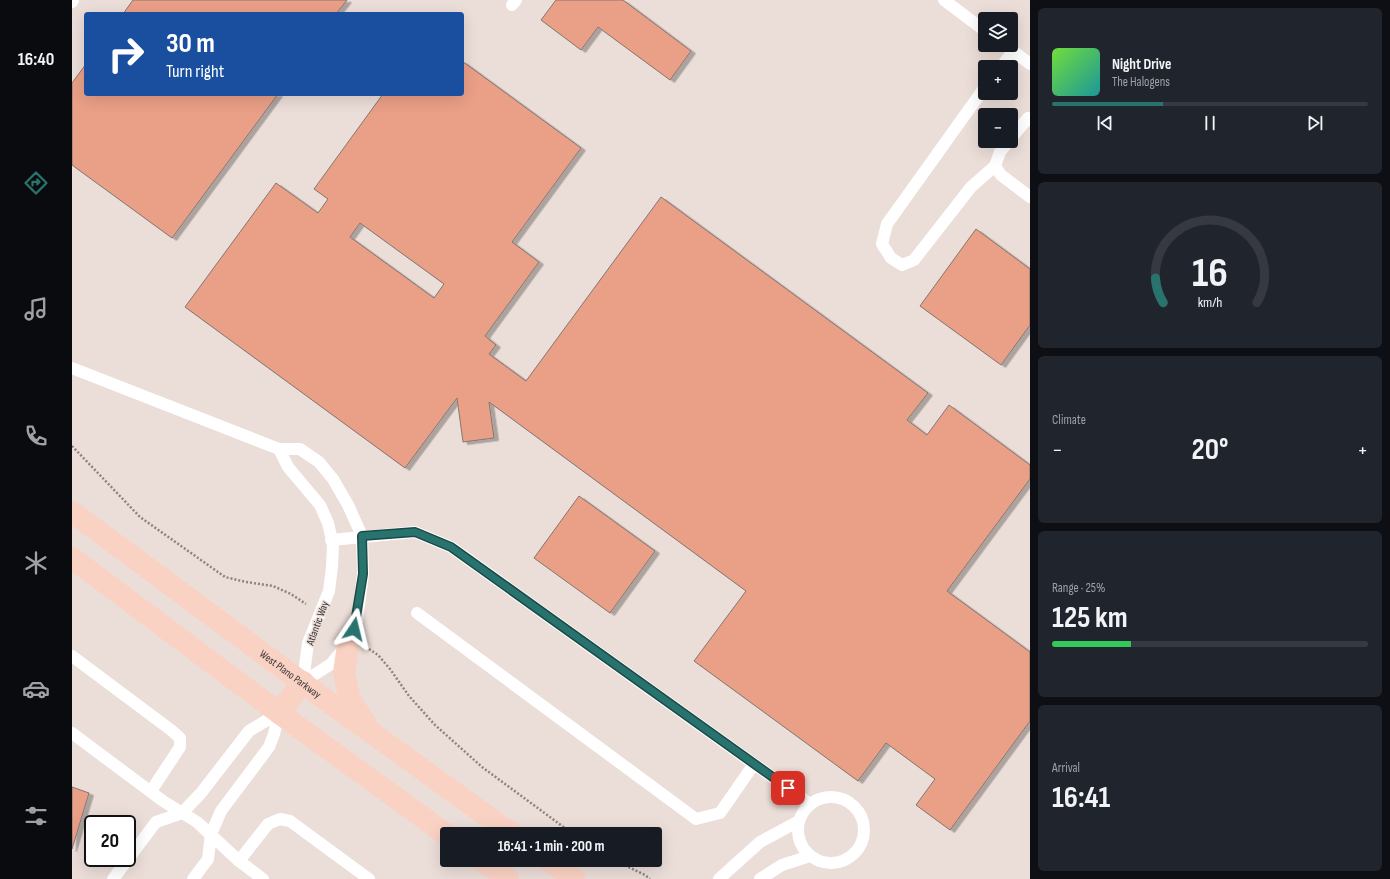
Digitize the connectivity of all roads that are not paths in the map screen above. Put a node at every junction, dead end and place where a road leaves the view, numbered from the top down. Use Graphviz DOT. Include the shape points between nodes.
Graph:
graph roads {
  1 [pos="944,0"];
  2 [pos="978,25"];
  3 [pos="1014,52"];
  4 [pos="1030,64"];
  5 [pos="978,97"];
  6 [pos="1029,118"];
  7 [pos="1018,130"];
  8 [pos="1003,148"];
  9 [pos="995,166"];
  10 [pos="1030,198"];
  11 [pos="72,368"];
  12 [pos="279,449"];
  13 [pos="72,512"];
  14 [pos="362,536"];
  15 [pos="331,540"];
  16 [pos="72,558"];
  17 [pos="417,613"];
  18 [pos="358,646"];
  19 [pos="72,656"];
  20 [pos="303,682"];
  21 [pos="278,713"];
  22 [pos="72,733"];
  23 [pos="372,733"];
  24 [pos="754,764"];
  25 [pos="151,791"];
  26 [pos="810,804"];
  27 [pos="182,813"];
  28 [pos="799,820"];
  29 [pos="502,827"];
  30 [pos="440,830"];
  31 [pos="211,834"];
  32 [pos="810,856"];
  33 [pos="239,861"];
  34 [pos="492,867"];
  35 [pos="558,867"];
  36 [pos="113,879"];
  37 [pos="193,879"];
  38 [pos="263,879"];
  39 [pos="369,879"];
  40 [pos="508,879"];
  41 [pos="574,879"];
  42 [pos="718,879"];
  43 [pos="760,879"];
  1 -- 2 [label="lane"];
  3 -- 4 [label="lane"];
  5 -- 9 [label="lane" via="887,224 882,244 891,258 902,265 914,260 971,187"];
  6 -- 7 [label="lane"];
  8 -- 9 [label="lane"];
  9 -- 10 [label="lane" via="1001,175"];
  11 -- 12 [label="lane"];
  12 -- 14 [label="lane" via="300,449 318,462 333,479"];
  12 -- 15 [label="lane, Atlantic Way" via="288,466 320,505 328,523"];
  13 -- 20 [label="main road, West Plano Parkway"];
  14 -- 15 [label="lane"];
  14 -- 18 [label="lane" via="363,574 352,637"];
  14 -- 24 [label="lane" via="415,532 451,547"];
  15 -- 20 [label="lane, Atlantic Way" via="333,545 329,591 308,643"];
  16 -- 21 [label="main road"];
  17 -- 24 [label="lane" via="696,819 720,813"];
  18 -- 20 [label="lane"];
  18 -- 23 [label="main road" via="344,673 350,700"];
  19 -- 25 [label="lane" via="180,738 180,747"];
  20 -- 21 [label="main road"];
  20 -- 23 [label="main road, West Plano Parkway"];
  21 -- 27 [label="lane" via="249,731 201,794"];
  21 -- 30 [label="main road"];
  21 -- 31 [label="lane" via="269,747 221,811"];
  22 -- 25 [label="lane"];
  23 -- 29 [label="main road, West Plano Parkway"];
  24 -- 26 [label="lane"];
  25 -- 27 [label="lane"];
  26 -- 28 [label="lane"];
  26 -- 32 [label="lane" via="827,797 851,803 862,816 864,836 856,853 839,863 819,862"];
  27 -- 31 [label="lane"];
  27 -- 36 [label="lane" via="156,822"];
  28 -- 32 [label="lane" via="799,840"];
  28 -- 42 [label="lane" via="760,842"];
  31 -- 33 [label="lane"];
  31 -- 37 [label="lane" via="208,859"];
  32 -- 43 [label="lane" via="782,865"];
  33 -- 38 [label="lane"];
  33 -- 39 [label="lane" via="268,824 280,819 290,821"];
  34 -- 40 [label="main road"];
  35 -- 41 [label="main road"];
}
